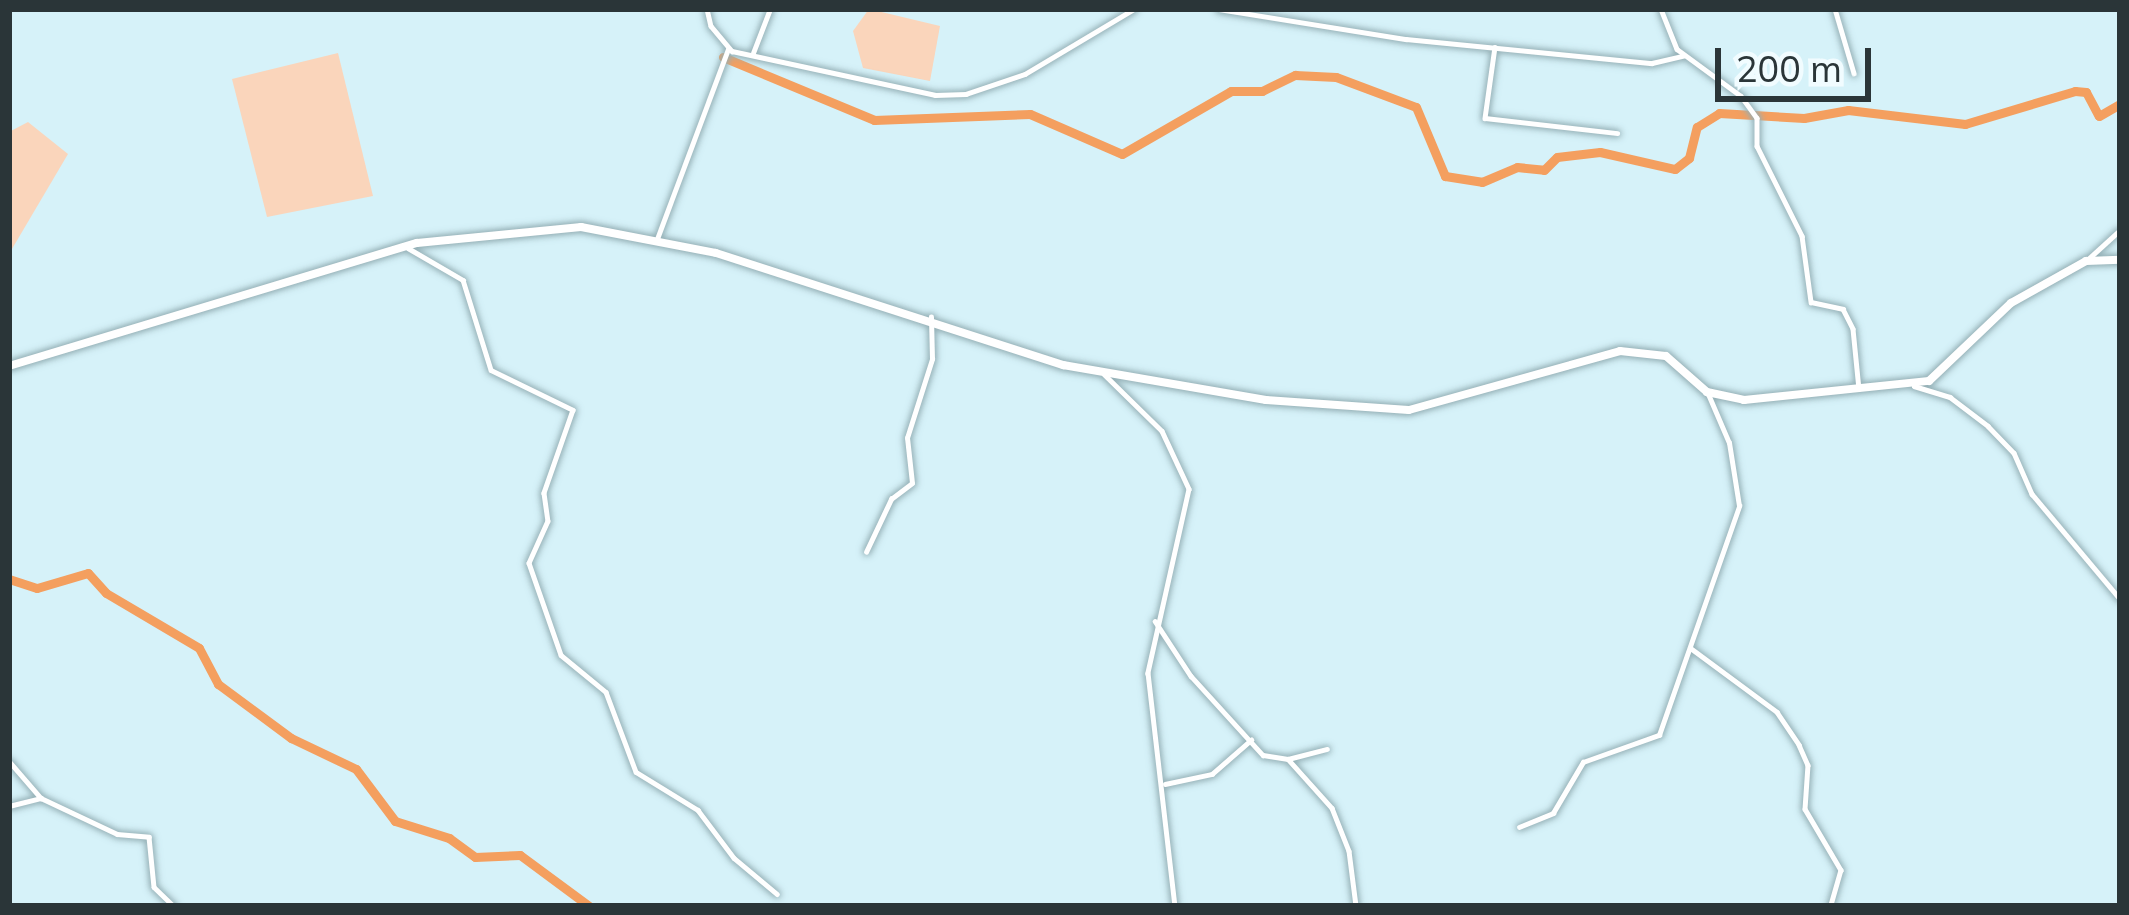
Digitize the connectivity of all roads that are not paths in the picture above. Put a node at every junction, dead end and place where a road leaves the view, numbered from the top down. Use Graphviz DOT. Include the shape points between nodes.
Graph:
graph roads {
  1 [pos="707,9"];
  2 [pos="770,9"];
  3 [pos="1134,9"];
  4 [pos="1218,9"];
  5 [pos="1661,9"];
  6 [pos="1835,9"];
  7 [pos="1495,47"];
  8 [pos="728,49"];
  9 [pos="752,56"];
  10 [pos="1683,56"];
  11 [pos="1854,73"];
  12 [pos="1617,133"];
  13 [pos="2120,230"];
  14 [pos="657,238"];
  15 [pos="402,247"];
  16 [pos="2120,260"];
  17 [pos="2086,261"];
  18 [pos="932,317"];
  19 [pos="9,366"];
  20 [pos="1103,373"];
  21 [pos="1914,386"];
  22 [pos="1859,391"];
  23 [pos="1707,392"];
  24 [pos="866,552"];
  25 [pos="2120,598"];
  26 [pos="1155,621"];
  27 [pos="1692,649"];
  28 [pos="1251,740"];
  29 [pos="1327,749"];
  30 [pos="1288,759"];
  31 [pos="9,761"];
  32 [pos="1162,784"];
  33 [pos="41,798"];
  34 [pos="9,806"];
  35 [pos="1519,827"];
  36 [pos="777,894"];
  37 [pos="174,906"];
  38 [pos="1175,906"];
  39 [pos="1356,906"];
  40 [pos="1831,906"];
  1 -- 8 [label="street"];
  2 -- 9 [label="street"];
  3 -- 9 [label="street" via="1024,74 963,94"];
  4 -- 7 [label="street"];
  5 -- 10 [label="street"];
  6 -- 11 [label="street"];
  7 -- 10 [label="street" via="1652,63"];
  7 -- 12 [label="street" via="1485,118"];
  8 -- 9 [label="street"];
  8 -- 14 [label="street"];
  10 -- 22 [label="street" via="1741,96 1757,118 1757,146 1802,236 1811,302 1843,309 1853,329"];
  13 -- 17 [label="street"];
  14 -- 15 [label="street" via="580,226"];
  14 -- 18 [label="street"];
  15 -- 19 [label="street"];
  15 -- 36 [label="street" via="463,280 491,370 573,410 544,493 548,521 530,562 561,656 606,692 622,752 636,772 698,810 734,858"];
  16 -- 17 [label="street"];
  17 -- 21 [label="street" via="2011,303 1939,375"];
  18 -- 20 [label="street"];
  18 -- 24 [label="street" via="932,359 907,438 912,483 890,502"];
  20 -- 23 [label="street" via="1396,411 1473,397 1620,351 1666,356"];
  20 -- 26 [label="street" via="1162,431 1189,488"];
  21 -- 22 [label="street"];
  21 -- 25 [label="street" via="1950,397 2001,440 2032,494"];
  22 -- 23 [label="street" via="1744,400"];
  23 -- 27 [label="street" via="1729,443 1739,506"];
  26 -- 28 [label="street" via="1191,676"];
  26 -- 32 [label="street" via="1148,676"];
  27 -- 35 [label="street" via="1659,734 1583,762 1553,813"];
  27 -- 40 [label="street" via="1777,712 1799,745 1808,768 1805,809 1841,870"];
  28 -- 30 [label="street" via="1264,756"];
  28 -- 32 [label="street" via="1212,774"];
  29 -- 30 [label="street"];
  30 -- 39 [label="street" via="1332,808 1349,851"];
  31 -- 33 [label="street"];
  32 -- 38 [label="street"];
  33 -- 34 [label="street"];
  33 -- 37 [label="street" via="117,834 150,837 154,887"];
}
